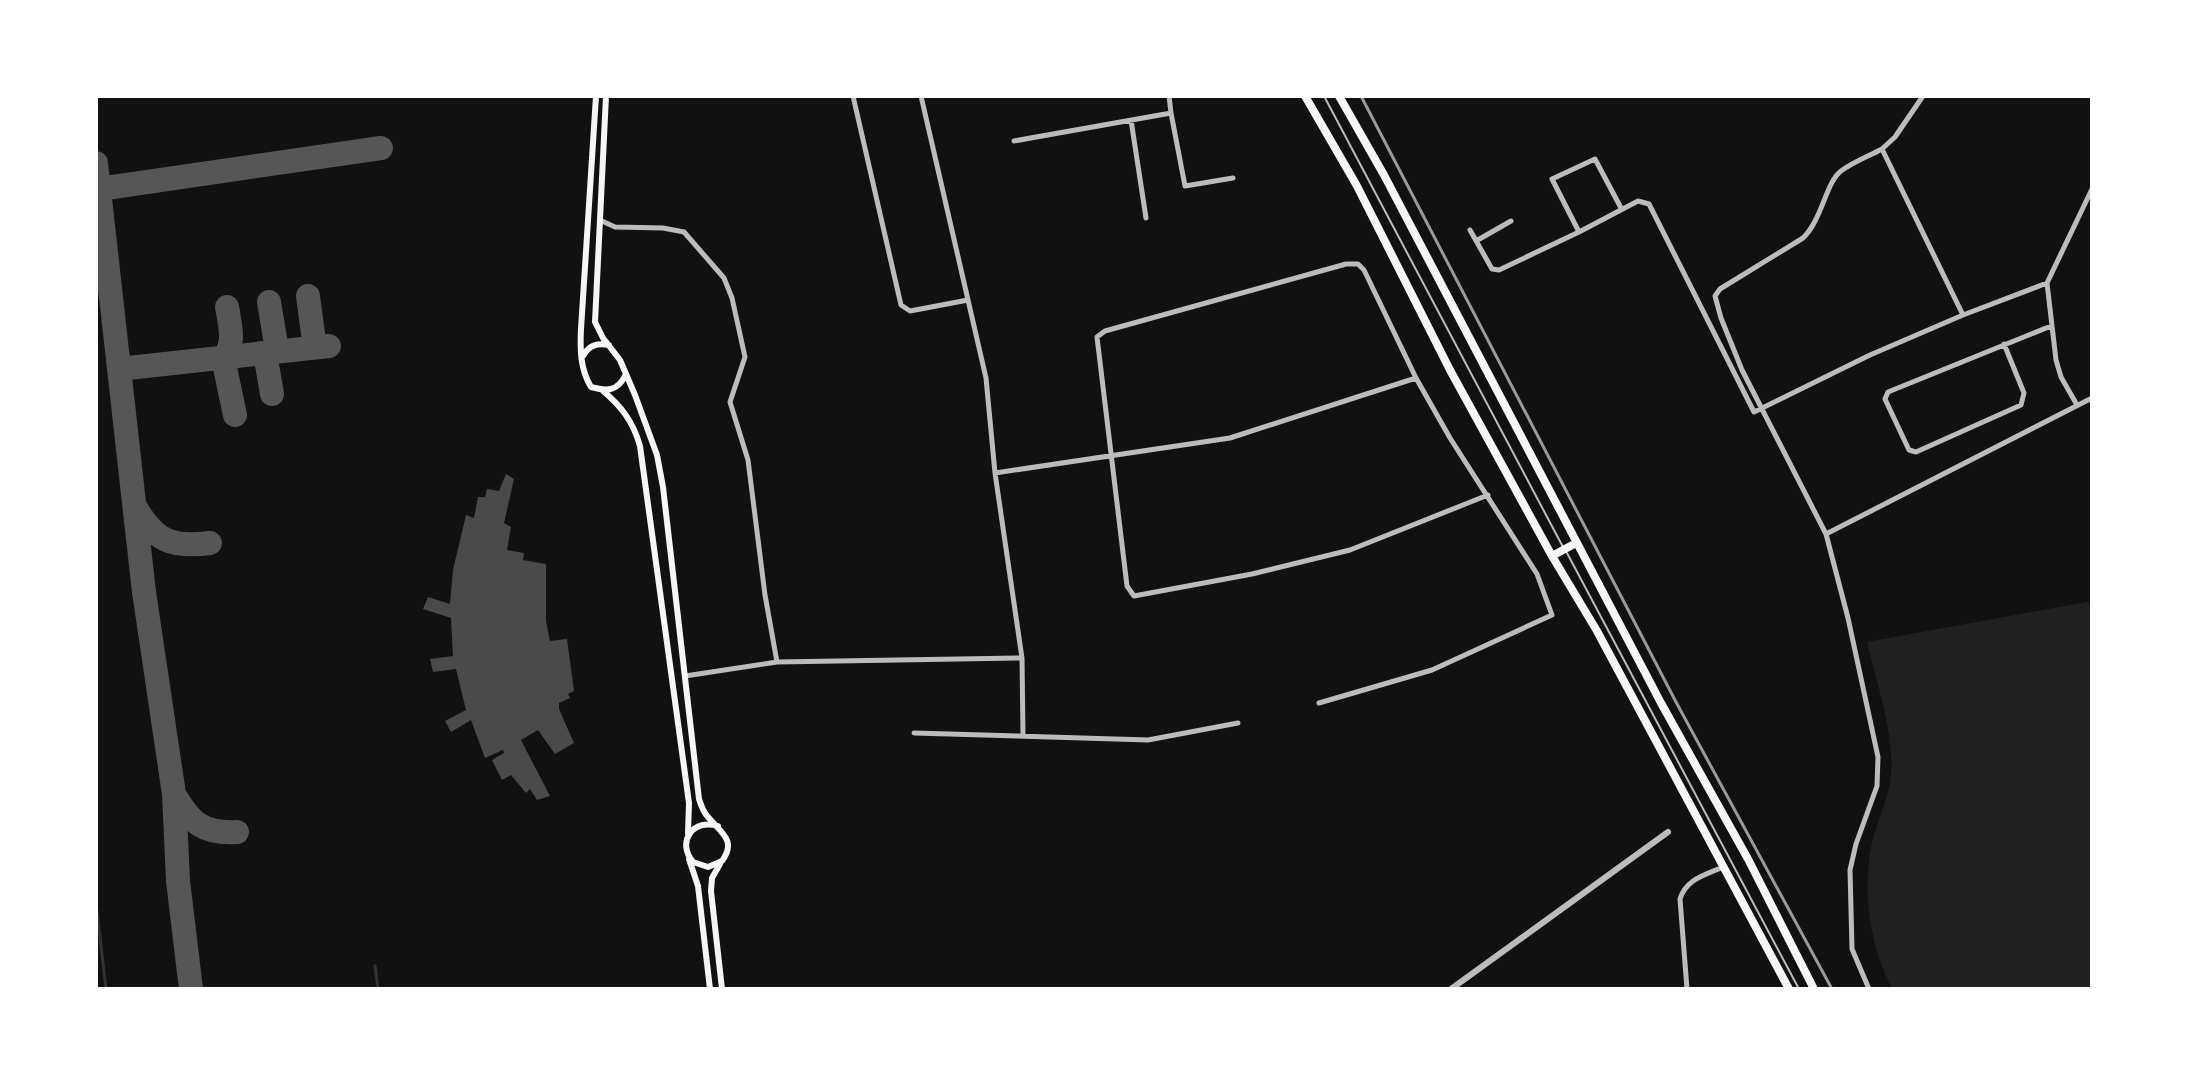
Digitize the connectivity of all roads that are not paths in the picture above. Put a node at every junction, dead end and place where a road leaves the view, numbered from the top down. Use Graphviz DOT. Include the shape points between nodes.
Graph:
graph roads {
  1 [pos="596,96"];
  2 [pos="606,96"];
  3 [pos="853,96"];
  4 [pos="921,96"];
  5 [pos="1169,96"];
  6 [pos="1305,96"];
  7 [pos="1324,96"];
  8 [pos="1339,96"];
  9 [pos="1923,96"];
  10 [pos="1171,113"];
  11 [pos="1131,120"];
  12 [pos="1014,141"];
  13 [pos="1882,149"];
  14 [pos="1233,178"];
  15 [pos="2092,189"];
  16 [pos="1621,208"];
  17 [pos="1146,218"];
  18 [pos="602,221"];
  19 [pos="1511,221"];
  20 [pos="1470,230"];
  21 [pos="1579,232"];
  22 [pos="1476,241"];
  23 [pos="2047,283"];
  24 [pos="968,300"];
  25 [pos="1963,315"];
  26 [pos="2051,326"];
  27 [pos="2004,344"];
  28 [pos="609,345"];
  29 [pos="582,359"];
  30 [pos="625,376"];
  31 [pos="1416,378"];
  32 [pos="602,390"];
  33 [pos="2092,398"];
  34 [pos="2077,405"];
  35 [pos="1762,409"];
  36 [pos="1111,456"];
  37 [pos="995,473"];
  38 [pos="1488,495"];
  39 [pos="1826,534"];
  40 [pos="1576,543"];
  41 [pos="1565,549"];
  42 [pos="1552,556"];
  43 [pos="1022,658"];
  44 [pos="777,662"];
  45 [pos="685,676"];
  46 [pos="1319,703"];
  47 [pos="1238,723"];
  48 [pos="914,733"];
  49 [pos="1023,735"];
  50 [pos="718,826"];
  51 [pos="1668,832"];
  52 [pos="687,836"];
  53 [pos="688,856"];
  54 [pos="722,861"];
  55 [pos="1725,866"];
  56 [pos="710,989"];
  57 [pos="722,989"];
  58 [pos="1451,989"];
  59 [pos="1687,989"];
  60 [pos="1789,989"];
  61 [pos="1799,989"];
  62 [pos="1814,989"];
  63 [pos="1869,989"];
  1 -- 29 [label="main road"];
  2 -- 18 [label="main road"];
  3 -- 24 [label="street" via="901,305 910,311"];
  4 -- 24 [label="street"];
  5 -- 10 [label="street"];
  6 -- 42 [label="highway"];
  7 -- 41 [label="lane"];
  8 -- 40 [label="highway"];
  9 -- 13 [label="street"];
  10 -- 11 [label="street"];
  10 -- 14 [label="street" via="1185,186"];
  11 -- 12 [label="street"];
  11 -- 17 [label="street"];
  13 -- 25 [label="street"];
  13 -- 35 [label="street" via="1841,171 1813,229 1803,238 1715,296"];
  15 -- 23 [label="street"];
  16 -- 21 [label="street"];
  16 -- 21 [label="street" via="1595,159 1552,179"];
  16 -- 35 [label="street" via="1638,201 1649,204 1754,412"];
  18 -- 28 [label="main road" via="594,314"];
  18 -- 44 [label="street" via="615,227 684,232 724,278 732,298 745,357 730,402 748,460"];
  19 -- 22 [label="street"];
  20 -- 22 [label="street"];
  21 -- 22 [label="street" via="1499,270 1492,269"];
  23 -- 25 [label="street"];
  23 -- 26 [label="street"];
  24 -- 37 [label="street" via="986,378"];
  25 -- 35 [label="street"];
  26 -- 27 [label="street"];
  26 -- 34 [label="street" via="2061,377"];
  27 -- 27 [label="street" via="1888,392 1885,399 1909,450 1916,452 2021,405 2024,393"];
  28 -- 29 [label="main road" via="591,347"];
  28 -- 30 [label="main road"];
  29 -- 32 [label="main road" via="591,387"];
  30 -- 32 [label="main road" via="615,389"];
  30 -- 45 [label="main road" via="647,427 663,487"];
  31 -- 36 [label="street" via="1230,438"];
  31 -- 36 [label="street" via="1364,270 1346,264 1097,337"];
  31 -- 38 [label="street"];
  32 -- 52 [label="main road" via="635,427 640,446 689,803"];
  33 -- 34 [label="street"];
  34 -- 39 [label="street"];
  35 -- 39 [label="street"];
  36 -- 37 [label="street"];
  36 -- 38 [label="street" via="1127,586 1134,596 1350,550"];
  37 -- 43 [label="street"];
  38 -- 46 [label="street" via="1537,574 1552,615 1432,670"];
  39 -- 63 [label="street" via="1878,757 1877,786 1850,870 1852,949"];
  40 -- 41 [label="highway"];
  40 -- 62 [label="highway"];
  41 -- 42 [label="highway"];
  41 -- 61 [label="lane"];
  42 -- 55 [label="highway"];
  43 -- 44 [label="street"];
  43 -- 49 [label="street"];
  44 -- 45 [label="street"];
  45 -- 50 [label="main road" via="699,799"];
  47 -- 49 [label="street" via="1148,740"];
  48 -- 49 [label="street"];
  50 -- 52 [label="main road" via="704,824"];
  50 -- 54 [label="main road" via="729,847"];
  51 -- 58 [label="street"];
  52 -- 53 [label="main road"];
  53 -- 54 [label="main road" via="708,867"];
  53 -- 56 [label="main road" via="698,886"];
  54 -- 57 [label="main road" via="711,891"];
  55 -- 59 [label="street" via="1683,887"];
  55 -- 60 [label="highway"];
}
